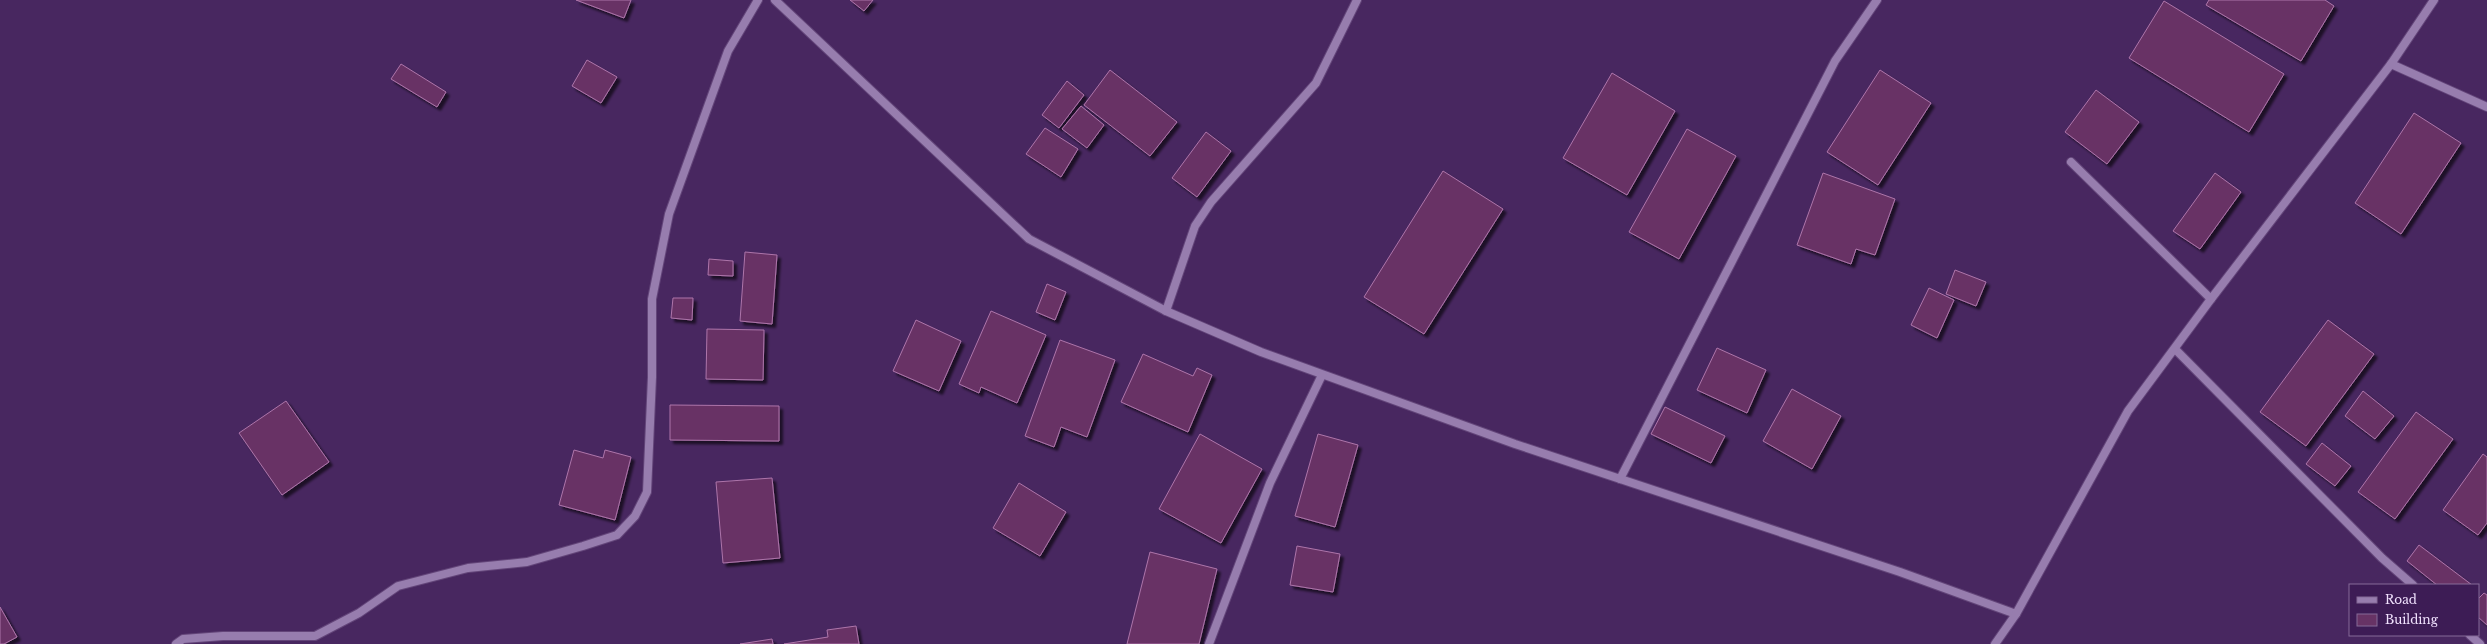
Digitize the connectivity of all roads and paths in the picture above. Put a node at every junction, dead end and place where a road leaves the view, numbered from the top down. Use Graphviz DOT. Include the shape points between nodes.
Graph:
graph roads {
  1 [pos="758,0"];
  2 [pos="775,0"];
  3 [pos="1357,0"];
  4 [pos="1877,0"];
  5 [pos="2434,0"];
  6 [pos="2390,64"];
  7 [pos="2487,107"];
  8 [pos="2071,162"];
  9 [pos="2210,298"];
  10 [pos="1166,311"];
  11 [pos="2175,349"];
  12 [pos="1322,375"];
  13 [pos="1620,479"];
  14 [pos="2412,584"];
  15 [pos="2016,614"];
  16 [pos="2471,636"];
  17 [pos="176,644"];
  18 [pos="1209,644"];
  19 [pos="1995,644"];
  20 [pos="2480,644"];
  1 -- 17 [label="street" via="728,51 669,214 652,299 652,377 647,492 635,516 617,535 583,546 527,562 468,568 398,586 359,613 315,636 223,636 183,639"];
  2 -- 10 [label="street" via="1029,239"];
  3 -- 10 [label="street" via="1316,83 1211,202 1195,226"];
  4 -- 13 [label="street" via="1835,61"];
  5 -- 6 [label="street"];
  6 -- 7 [label="street"];
  6 -- 9 [label="street"];
  8 -- 9 [label="street"];
  9 -- 11 [label="street"];
  10 -- 12 [label="street" via="1260,352"];
  11 -- 14 [label="street" via="2382,558"];
  11 -- 15 [label="street" via="2128,411"];
  12 -- 13 [label="street"];
  12 -- 18 [label="street" via="1270,483"];
  13 -- 15 [label="street" via="1892,569"];
  15 -- 19 [label="street"];
  16 -- 20 [label="street"];
}
